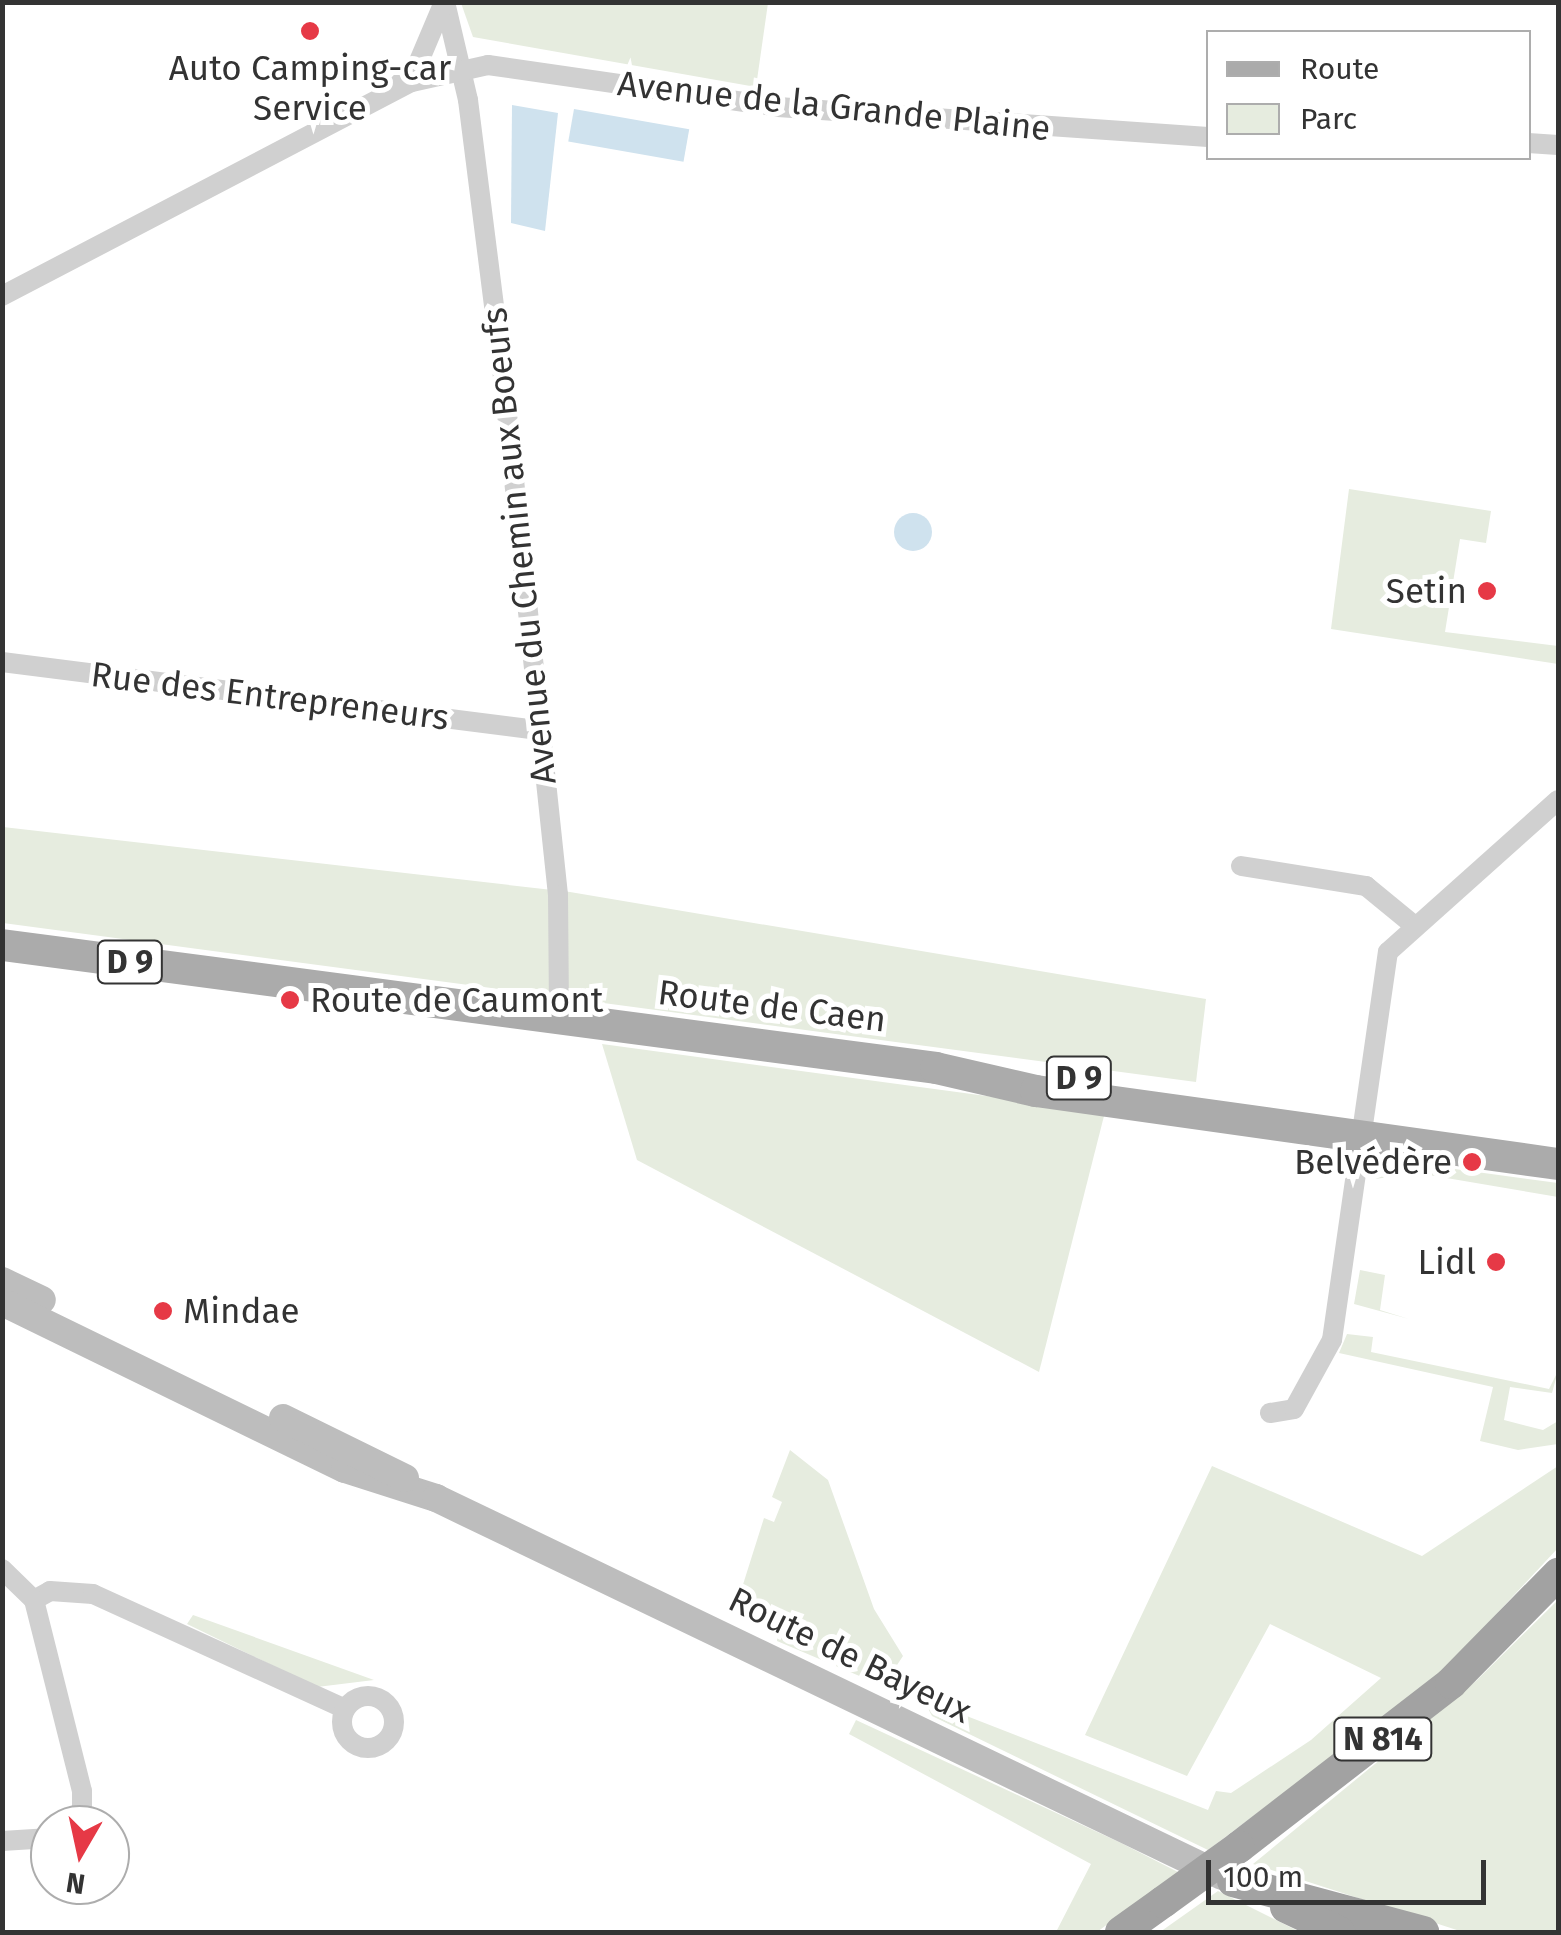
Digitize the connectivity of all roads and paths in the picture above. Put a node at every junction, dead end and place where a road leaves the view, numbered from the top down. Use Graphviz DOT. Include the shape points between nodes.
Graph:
graph roads {
  1 [pos="445,2"];
  2 [pos="462,74"];
  3 [pos="389,93"];
  4 [pos="1206,137"];
  5 [pos="1531,144"];
  6 [pos="1558,145"];
  7 [pos="2,296"];
  8 [pos="2,662"];
  9 [pos="537,730"];
  10 [pos="1558,800"];
  11 [pos="1241,866"];
  12 [pos="1411,923"];
  13 [pos="2,945"];
  14 [pos="559,1018"];
  15 [pos="1358,1127"];
  16 [pos="1558,1143"];
  17 [pos="1558,1164"];
  18 [pos="2,1281"];
  19 [pos="2,1302"];
  20 [pos="1270,1414"];
  21 [pos="436,1498"];
  22 [pos="2,1569"];
  23 [pos="1558,1574"];
  24 [pos="34,1600"];
  25 [pos="345,1709"];
  26 [pos="82,1805"];
  27 [pos="30,1840"];
  28 [pos="2,1842"];
  29 [pos="1232,1880"];
  30 [pos="1121,1932"];
  31 [pos="1338,1932"];
  32 [pos="1423,1932"];
  1 -- 2 [label="street, Avenue du Chemin aux Boeufs"];
  1 -- 3 [label="street" via="417,66"];
  2 -- 3 [label="street, Avenue de la Grande Plaine"];
  2 -- 4 [label="street, Avenue de la Grande Plaine" via="502,64 778,107"];
  2 -- 9 [label="street, Avenue du Chemin aux Boeufs"];
  3 -- 7 [label="street"];
  5 -- 6 [label="street"];
  8 -- 9 [label="street, Rue des Entrepreneurs"];
  9 -- 14 [label="street, Avenue du Chemin aux Boeufs" via="566,990"];
  10 -- 12 [label="street"];
  11 -- 12 [label="street" via="1366,886"];
  12 -- 15 [label="street" via="1382,965"];
  13 -- 14 [label="main road, Route de Caen / D 9"];
  14 -- 15 [label="main road, Route de Caen / D 9" via="936,1068 1034,1072"];
  15 -- 16 [label="main road, Route de Caen / D 9"];
  15 -- 17 [label="main road, Route de Caen / D 9"];
  15 -- 20 [label="street" via="1332,1340 1294,1408"];
  18 -- 21 [label="main road, Route de Bayeux" via="364,1452"];
  19 -- 21 [label="main road, Route de Bayeux" via="346,1469"];
  21 -- 29 [label="main road, Route de Bayeux"];
  22 -- 24 [label="street"];
  23 -- 30 [label="highway, N 814, bridge" via="1451,1683"];
  24 -- 25 [label="street" via="50,1591 93,1594"];
  24 -- 26 [label="street"];
  27 -- 28 [label="street"];
  29 -- 31 [label="highway"];
  29 -- 32 [label="highway"];
}
